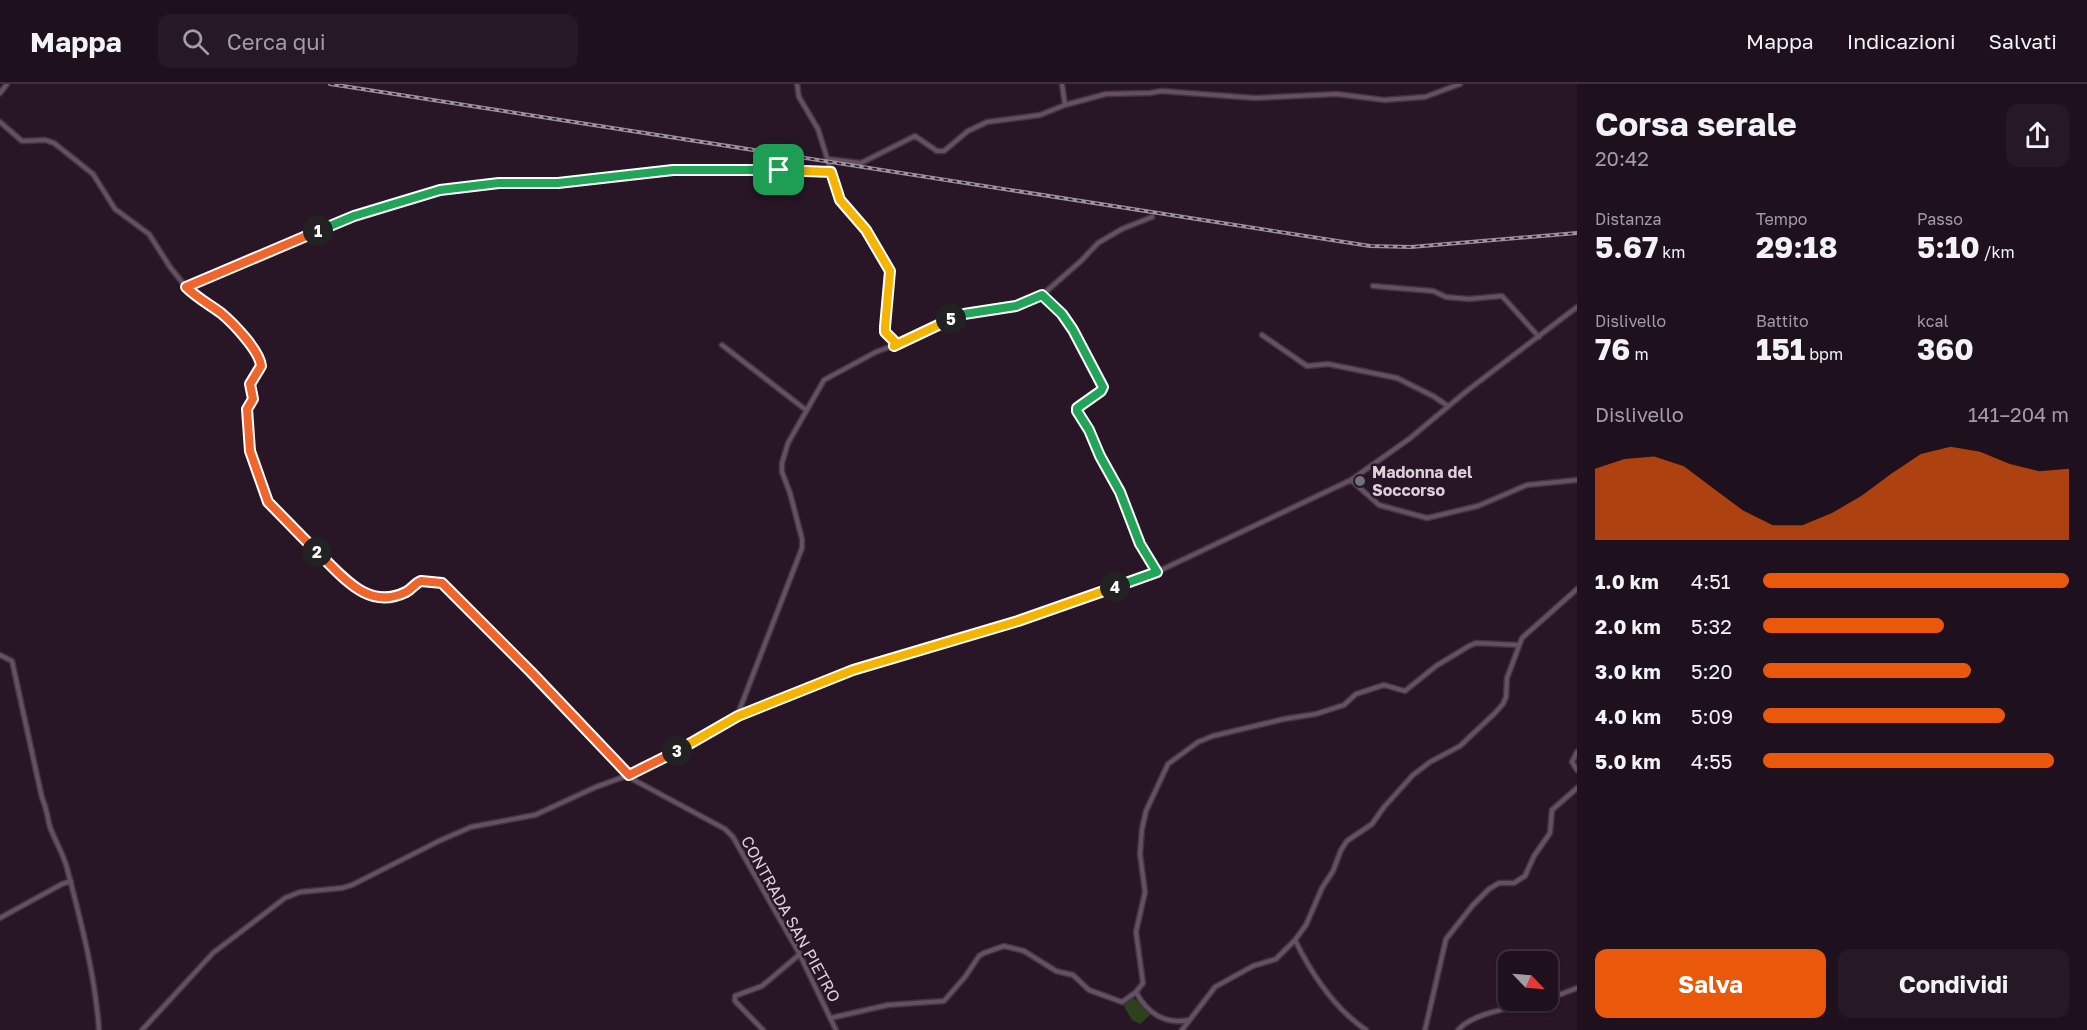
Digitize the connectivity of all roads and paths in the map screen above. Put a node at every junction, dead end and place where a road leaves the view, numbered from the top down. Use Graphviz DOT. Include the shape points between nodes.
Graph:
graph roads {
  1 [pos="7,84"];
  2 [pos="797,84"];
  3 [pos="1062,84"];
  4 [pos="1460,84"];
  5 [pos="0,93"];
  6 [pos="1065,105"];
  7 [pos="0,122"];
  8 [pos="827,159"];
  9 [pos="831,172"];
  10 [pos="1152,217"];
  11 [pos="1373,286"];
  12 [pos="186,287"];
  13 [pos="1042,295"];
  14 [pos="1577,307"];
  15 [pos="1262,335"];
  16 [pos="1539,337"];
  17 [pos="722,345"];
  18 [pos="894,346"];
  19 [pos="1448,406"];
  20 [pos="806,410"];
  21 [pos="1351,480"];
  22 [pos="1577,480"];
  23 [pos="1157,572"];
  24 [pos="1577,589"];
  25 [pos="1519,645"];
  26 [pos="0,655"];
  27 [pos="738,716"];
  28 [pos="1577,752"];
  29 [pos="1577,770"];
  30 [pos="629,775"];
  31 [pos="1577,788"];
  32 [pos="70,881"];
  33 [pos="0,918"];
  34 [pos="1295,940"];
  35 [pos="800,954"];
  36 [pos="1577,988"];
  37 [pos="1136,992"];
  38 [pos="1558,995"];
  39 [pos="1498,1011"];
  40 [pos="831,1018"];
  41 [pos="1189,1020"];
  42 [pos="99,1030"];
  43 [pos="142,1030"];
  44 [pos="763,1030"];
  45 [pos="836,1030"];
  46 [pos="1182,1030"];
  47 [pos="1366,1030"];
  48 [pos="1425,1030"];
  49 [pos="1458,1030"];
  1 -- 5 [label="street"];
  2 -- 8 [label="street"];
  3 -- 6 [label="street"];
  4 -- 6 [label="street" via="1408,99 1328,94 1255,98 1161,91 1106,94"];
  6 -- 8 [label="street" via="1040,115 977,126 944,151 937,151 915,136 858,164"];
  7 -- 12 [label="street, CONTRADA SAN PIETRO" via="22,141 54,143 93,174 115,209 149,234"];
  8 -- 9 [label="street"];
  9 -- 12 [label="street" via="673,170 431,192 343,220"];
  9 -- 18 [label="street" via="840,200 866,230 890,271 885,332 895,342"];
  10 -- 13 [label="street" via="1098,243"];
  11 -- 16 [label="street" via="1469,299 1502,296"];
  12 -- 30 [label="street, CONTRADA SAN PIETRO" via="227,318 262,363 251,381 253,399 247,409 250,451 270,506 364,594 379,598 408,591 421,581 445,585"];
  13 -- 18 [label="street" via="1016,306 964,314"];
  13 -- 23 [label="street" via="1065,318 1102,385 1101,391 1077,411"];
  14 -- 16 [label="street"];
  15 -- 19 [label="street" via="1306,366 1328,364 1397,378"];
  16 -- 19 [label="street"];
  17 -- 20 [label="street"];
  18 -- 20 [label="street" via="827,377"];
  19 -- 21 [label="street"];
  20 -- 27 [label="street" via="786,446 781,468 798,521 802,549"];
  21 -- 22 [label="street" via="1379,505 1427,518 1478,506 1527,485"];
  21 -- 23 [label="street"];
  23 -- 27 [label="street" via="1018,621 853,670"];
  24 -- 25 [label="street" via="1528,632"];
  25 -- 34 [label="street" via="1503,704 1460,746 1413,775 1372,824 1347,841"];
  25 -- 37 [label="street" via="1476,643 1436,666 1405,691 1383,685 1316,714 1213,736 1171,761 1146,811 1142,828 1140,854 1145,892 1136,932 1143,983"];
  26 -- 32 [label="street" via="12,661 42,798"];
  27 -- 30 [label="street"];
  28 -- 29 [label="street" via="1572,762"];
  30 -- 35 [label="street, CONTRADA SAN PIETRO" via="733,837"];
  30 -- 43 [label="street" via="535,815 471,827 352,885 300,892 285,898 213,953"];
  31 -- 48 [label="street" via="1552,810 1551,833 1525,876 1489,889 1446,939"];
  32 -- 33 [label="street"];
  32 -- 42 [label="street" via="93,974"];
  34 -- 41 [label="street" via="1276,959 1253,966 1215,987"];
  34 -- 47 [label="street" via="1322,986 1349,1018"];
  35 -- 40 [label="street, CONTRADA SAN PIETRO"];
  35 -- 44 [label="street" via="762,986 735,996 735,1001"];
  36 -- 38 [label="street"];
  37 -- 40 [label="street" via="1122,1002 1115,1000 1084,988 1072,975 1056,971 1024,951 1004,946 979,956 944,1001 888,1005"];
  37 -- 41 [label="street" via="1144,1006 1166,1020"];
  39 -- 49 [label="street"];
  40 -- 45 [label="street, CONTRADA SAN PIETRO"];
  41 -- 46 [label="street"];
}
